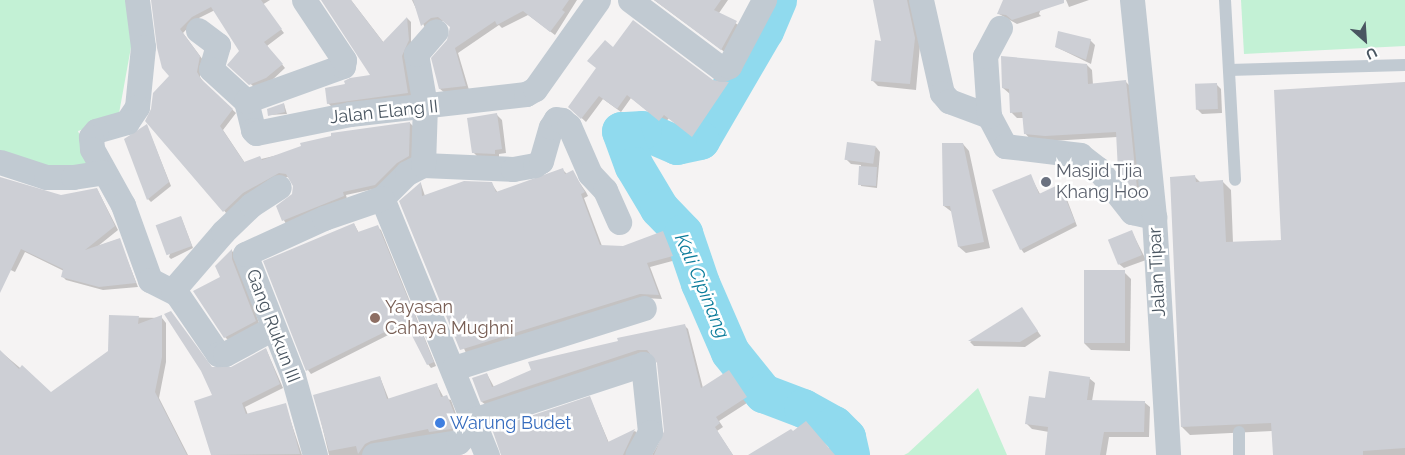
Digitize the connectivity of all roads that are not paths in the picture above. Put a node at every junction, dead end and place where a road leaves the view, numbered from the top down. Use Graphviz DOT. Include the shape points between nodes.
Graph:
graph roads {
  1 [pos="137,0"];
  2 [pos="304,0"];
  3 [pos="598,0"];
  4 [pos="630,0"];
  5 [pos="764,0"];
  6 [pos="921,0"];
  7 [pos="1132,0"];
  8 [pos="1225,0"];
  9 [pos="1000,28"];
  10 [pos="198,30"];
  11 [pos="436,31"];
  12 [pos="1405,65"];
  13 [pos="1228,70"];
  14 [pos="531,91"];
  15 [pos="246,101"];
  16 [pos="425,105"];
  17 [pos="989,116"];
  18 [pos="556,120"];
  19 [pos="0,162"];
  20 [pos="423,165"];
  21 [pos="103,172"];
  22 [pos="1235,180"];
  23 [pos="278,187"];
  24 [pos="382,198"];
  25 [pos="1154,217"];
  26 [pos="619,222"];
  27 [pos="175,292"];
  28 [pos="644,308"];
  29 [pos="273,328"];
  30 [pos="454,368"];
  31 [pos="472,420"];
  32 [pos="1239,432"];
  33 [pos="315,455"];
  34 [pos="374,455"];
  35 [pos="486,455"];
  36 [pos="637,455"];
  37 [pos="1168,455"];
  38 [pos="1239,455"];
  1 -- 21 [label="street" via="143,47 141,93 127,122 101,129 91,136 92,149"];
  2 -- 15 [label="street" via="344,60 342,66"];
  3 -- 14 [label="street"];
  4 -- 5 [label="street" via="722,70 729,66"];
  6 -- 17 [label="street" via="942,93 949,101"];
  7 -- 25 [label="street, Jalan Tipar"];
  8 -- 13 [label="lane"];
  9 -- 17 [label="street" via="985,56"];
  10 -- 15 [label="street" via="218,45 210,69"];
  11 -- 16 [label="street" via="416,54"];
  12 -- 13 [label="lane"];
  13 -- 22 [label="lane"];
  14 -- 16 [label="street, Jalan Elang II" via="447,105"];
  14 -- 18 [label="street"];
  15 -- 16 [label="street, Jalan Elang II" via="256,133 350,114"];
  16 -- 20 [label="street"];
  17 -- 25 [label="street" via="1005,146 1080,155 1098,169 1132,212"];
  18 -- 20 [label="street" via="541,161 535,165 513,169"];
  18 -- 26 [label="street" via="562,120 569,126 590,174 605,190"];
  19 -- 21 [label="street" via="46,177"];
  20 -- 24 [label="street" via="407,173"];
  21 -- 27 [label="street" via="132,227 150,280"];
  23 -- 27 [label="street" via="251,205 230,225"];
  24 -- 29 [label="street, Gang Rukun III" via="324,218 247,252"];
  24 -- 30 [label="street"];
  25 -- 37 [label="street, Jalan Tipar"];
  27 -- 29 [label="street" via="218,354 225,354"];
  28 -- 30 [label="street"];
  29 -- 33 [label="street, Gang Rukun III" via="294,376"];
  30 -- 31 [label="street"];
  31 -- 34 [label="street" via="467,433 458,442"];
  31 -- 35 [label="street"];
  31 -- 36 [label="street" via="644,365 650,432"];
  32 -- 38 [label="lane"];
}
